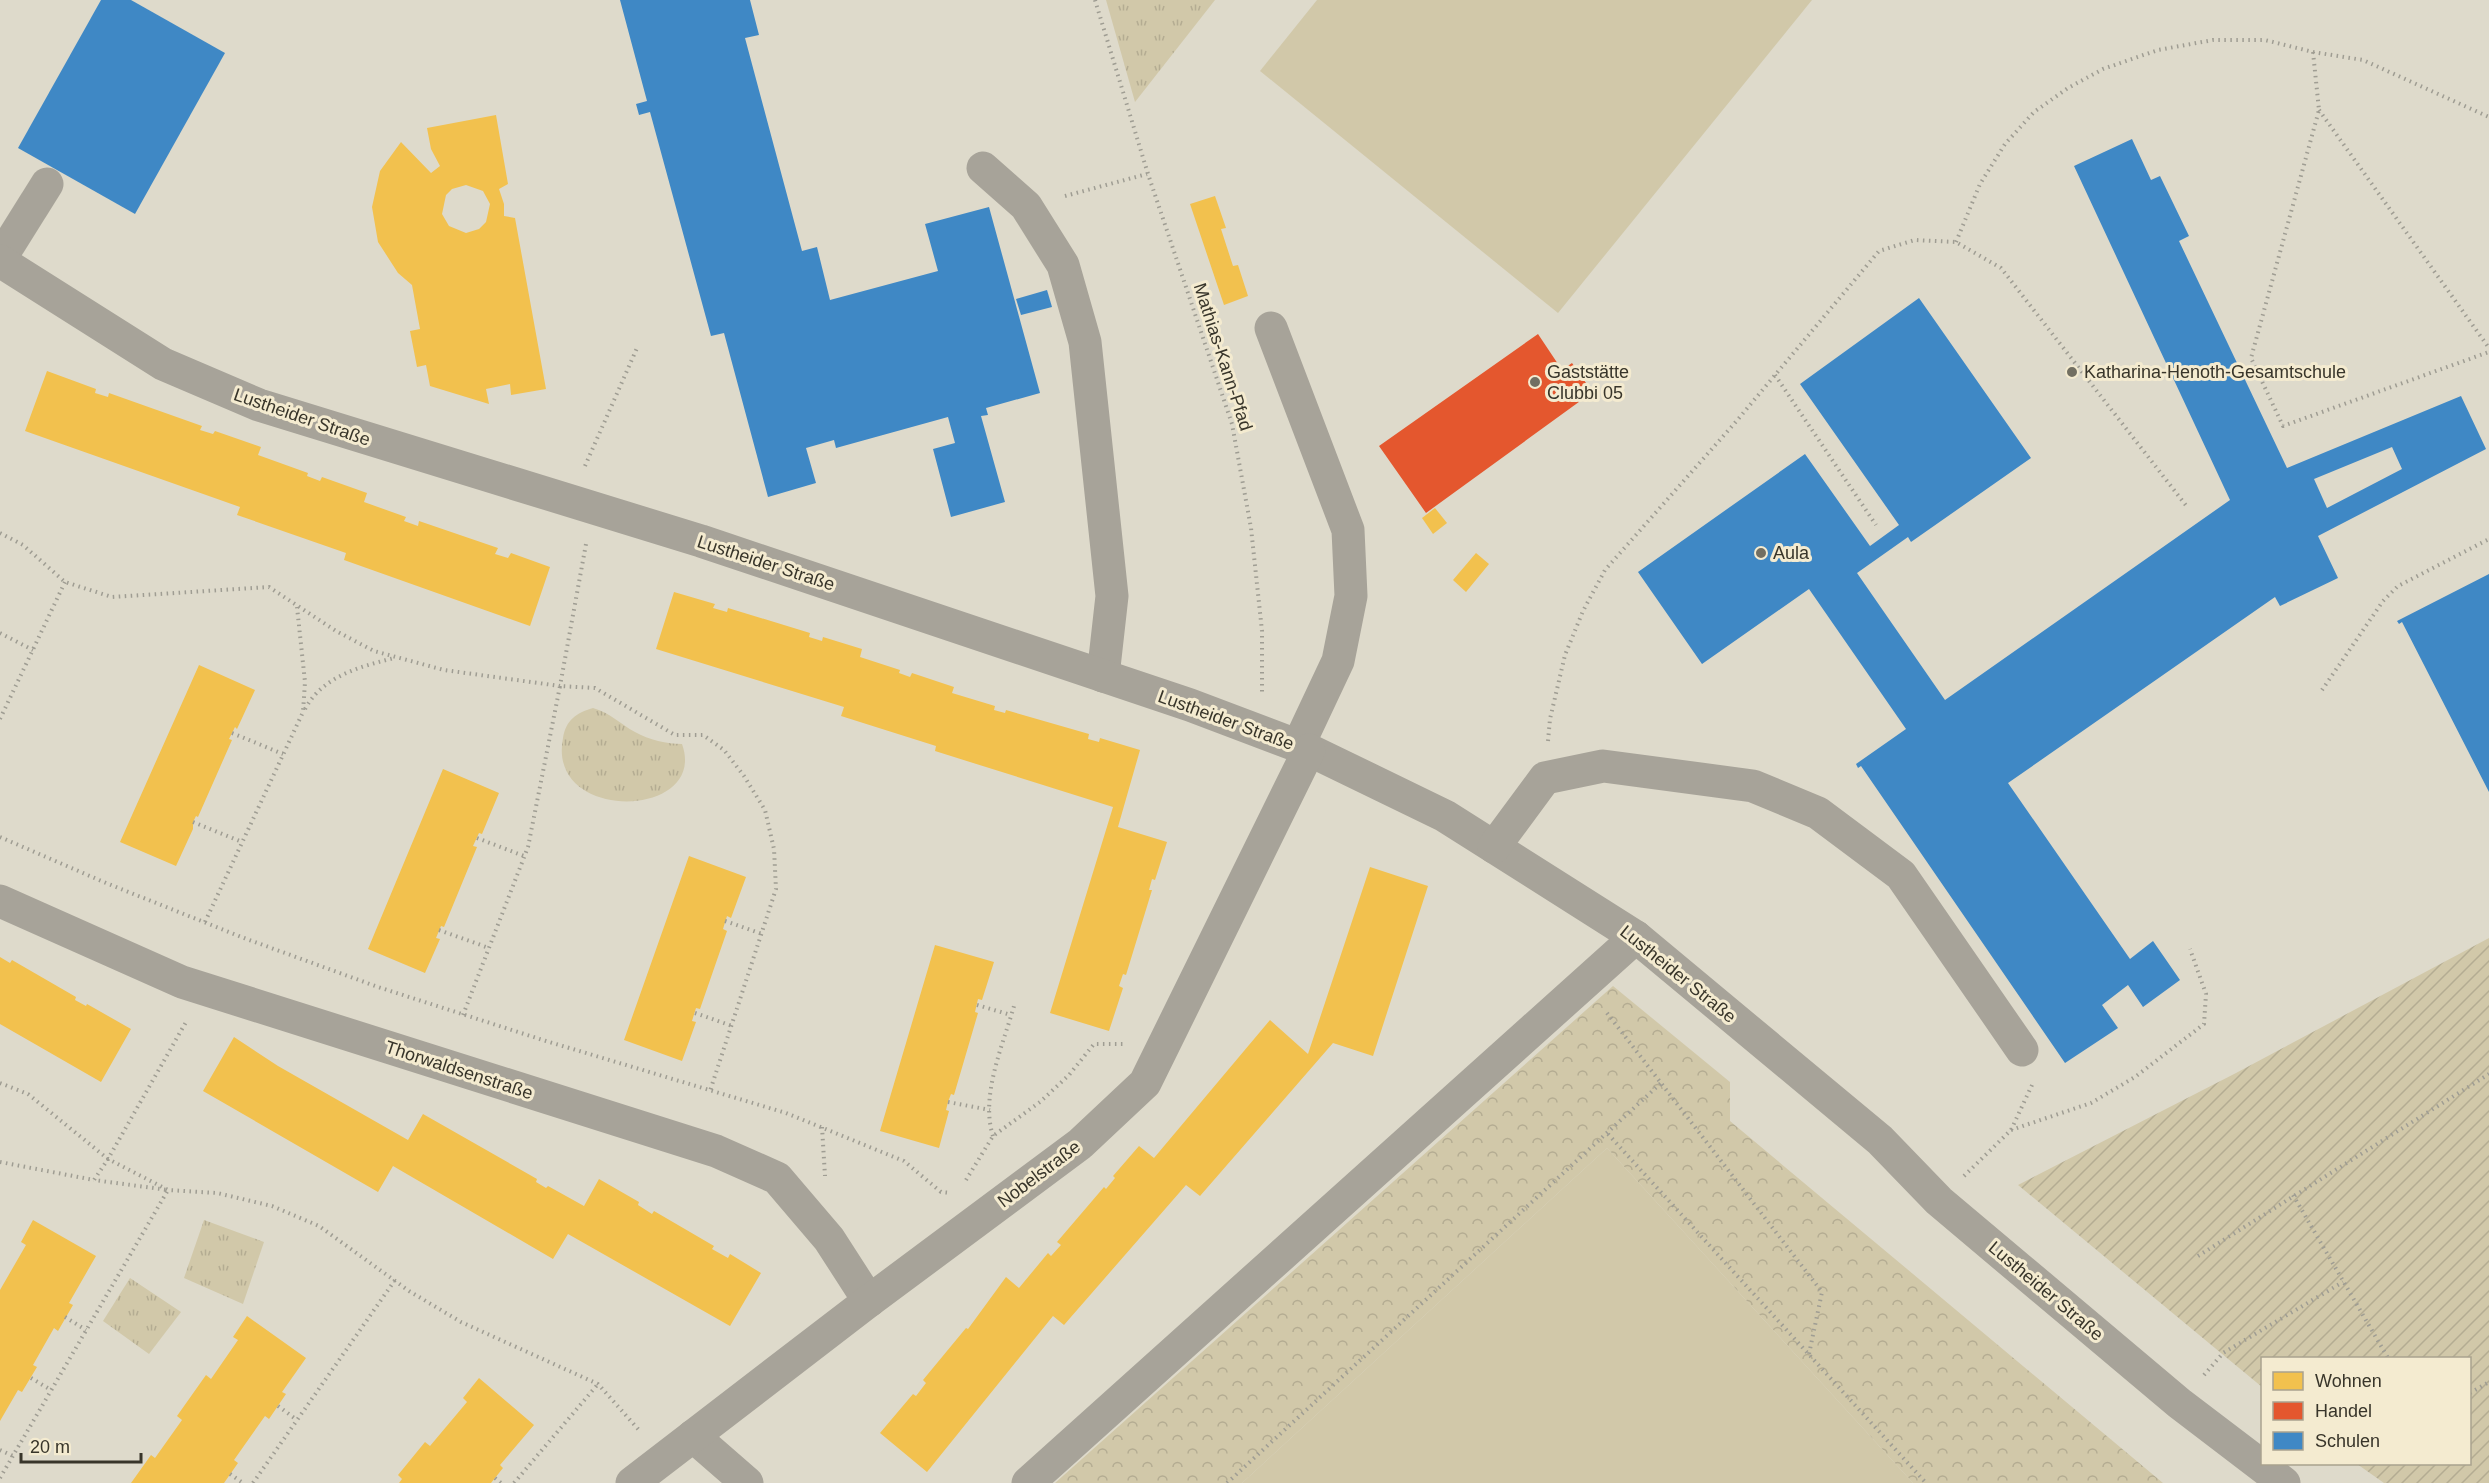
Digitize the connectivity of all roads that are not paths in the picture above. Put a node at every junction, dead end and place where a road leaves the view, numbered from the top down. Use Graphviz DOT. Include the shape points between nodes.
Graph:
graph roads {
  1 [pos="983,168"];
  2 [pos="47,184"];
  3 [pos="0,260"];
  4 [pos="1271,327"];
  5 [pos="1103,676"];
  6 [pos="1304,748"];
  7 [pos="1494,847"];
  8 [pos="0,901"];
  9 [pos="1636,938"];
  10 [pos="2022,1050"];
  11 [pos="869,1301"];
  12 [pos="693,1436"];
  13 [pos="632,1483"];
  14 [pos="747,1483"];
  15 [pos="1028,1483"];
  16 [pos="2284,1483"];
  1 -- 5 [label="street" via="1026,206 1063,265 1085,342 1112,596"];
  2 -- 3 [label="street"];
  3 -- 5 [label="street, Lustheider Straße" via="163,364 259,405 701,541"];
  4 -- 6 [label="street, Nobelstraße" via="1348,530 1351,596 1338,661"];
  5 -- 6 [label="street, Lustheider Straße"];
  6 -- 7 [label="street, Lustheider Straße" via="1445,816"];
  6 -- 11 [label="street, Nobelstraße" via="1145,1083 1080,1144"];
  7 -- 9 [label="street, Lustheider Straße"];
  7 -- 10 [label="street" via="1545,778 1603,766 1753,786 1818,813 1901,875"];
  8 -- 11 [label="street, Thorwaldsenstraße" via="204,989 716,1151 777,1178 829,1239"];
  9 -- 15 [label="street"];
  9 -- 16 [label="street, Lustheider Straße" via="1880,1140 1939,1201 2179,1403"];
  11 -- 12 [label="street, Nobelstraße"];
  12 -- 13 [label="street, Nobelstraße"];
  12 -- 14 [label="street"];
}
